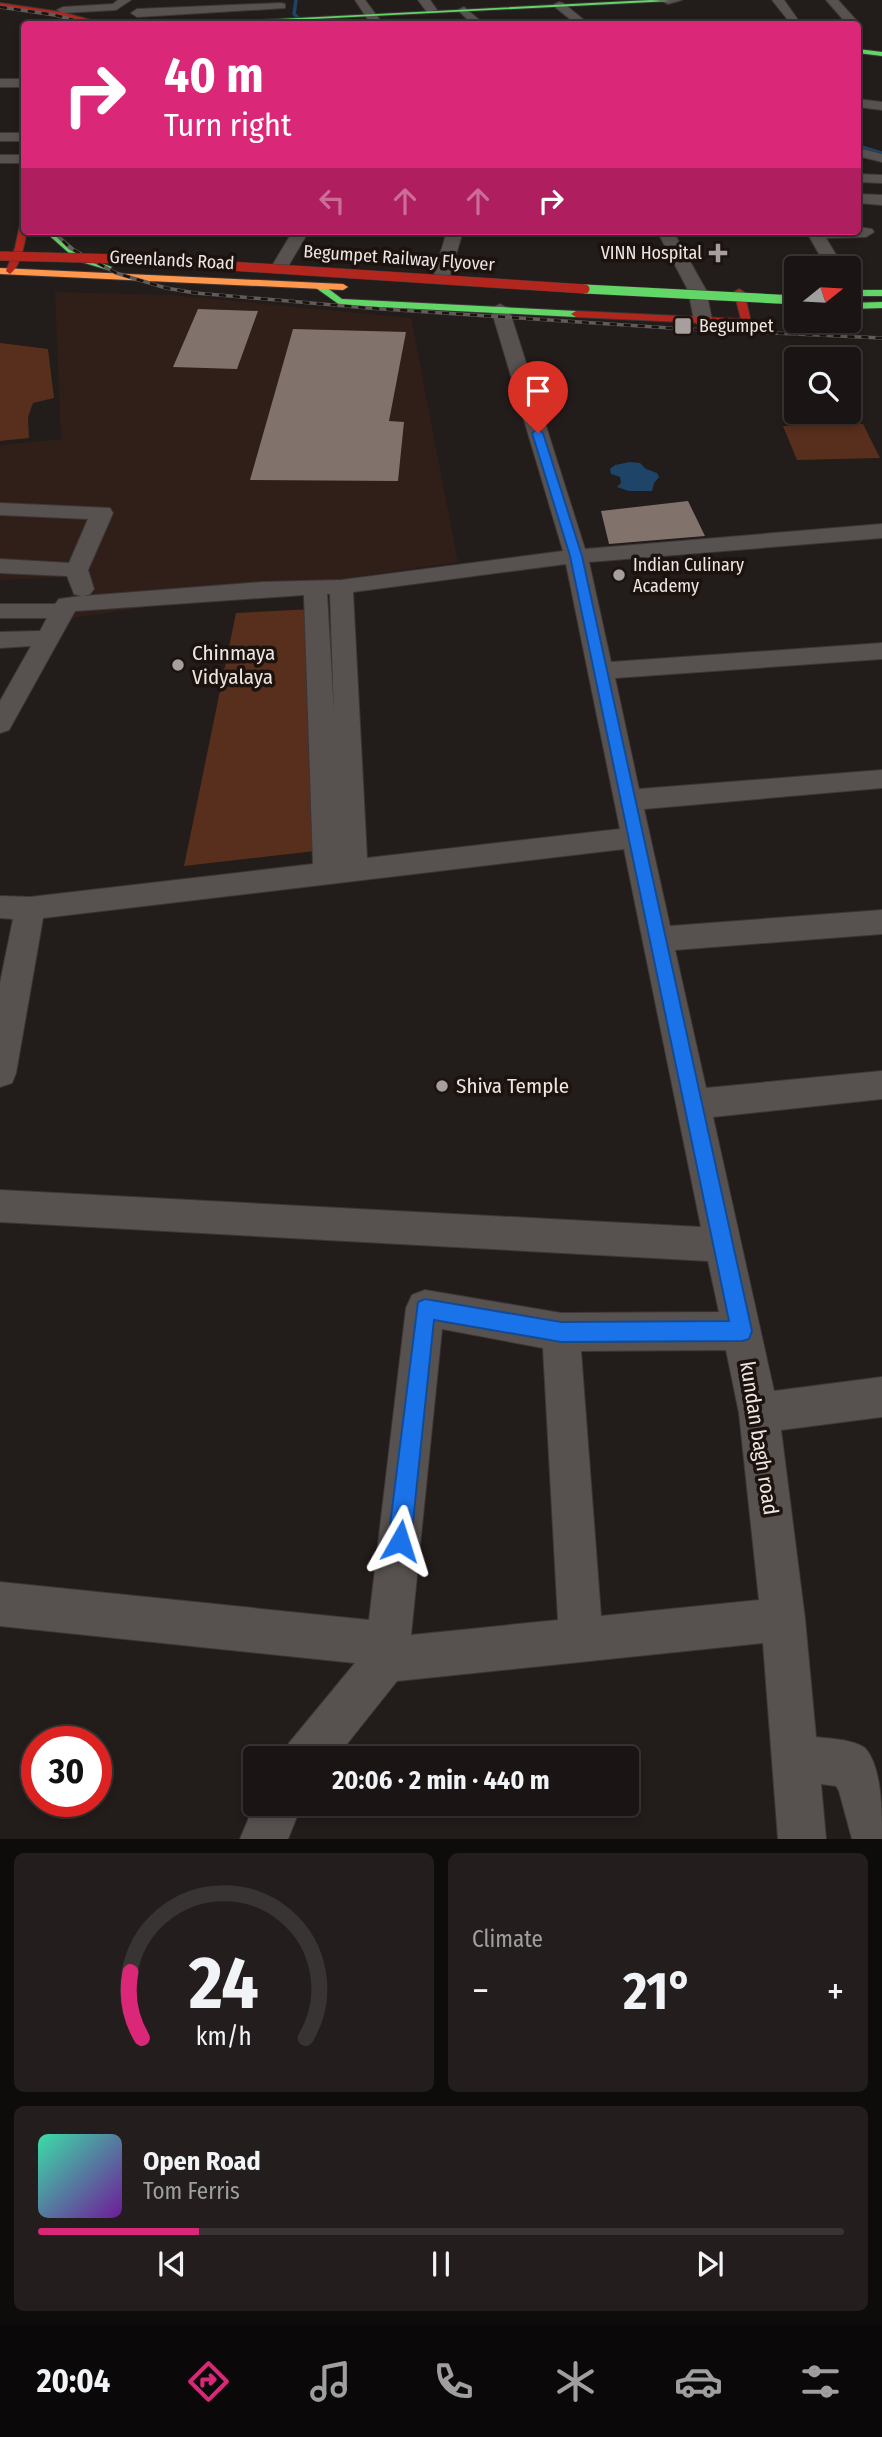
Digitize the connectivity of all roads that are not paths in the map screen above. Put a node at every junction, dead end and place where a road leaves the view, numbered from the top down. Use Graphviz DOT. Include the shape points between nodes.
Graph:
graph roads {
  1 [pos="125,0"];
  2 [pos="668,0"];
  3 [pos="676,0"];
  4 [pos="778,0"];
  5 [pos="832,0"];
  6 [pos="526,3"];
  7 [pos="0,5"];
  8 [pos="427,5"];
  9 [pos="559,5"];
  10 [pos="0,11"];
  11 [pos="470,11"];
  12 [pos="64,12"];
  13 [pos="135,12"];
  14 [pos="368,13"];
  15 [pos="276,14"];
  16 [pos="684,17"];
  17 [pos="93,21"];
  18 [pos="185,21"];
  19 [pos="212,21"];
  20 [pos="579,21"];
  21 [pos="794,21"];
  22 [pos="850,21"];
  23 [pos="861,51"];
  24 [pos="882,54"];
  25 [pos="0,83"];
  26 [pos="21,83"];
  27 [pos="861,103"];
  28 [pos="882,106"];
  29 [pos="0,137"];
  30 [pos="21,137"];
  31 [pos="861,153"];
  32 [pos="882,158"];
  33 [pos="0,159"];
  34 [pos="21,159"];
  35 [pos="861,178"];
  36 [pos="882,179"];
  37 [pos="861,199"];
  38 [pos="882,200"];
  39 [pos="861,232"];
  40 [pos="866,232"];
  41 [pos="22,235"];
  42 [pos="52,235"];
  43 [pos="299,235"];
  44 [pos="454,235"];
  45 [pos="667,235"];
  46 [pos="816,235"];
  47 [pos="0,248"];
  48 [pos="19,248"];
  49 [pos="66,248"];
  50 [pos="0,256"];
  51 [pos="829,256"];
  52 [pos="281,264"];
  53 [pos="5,271"];
  54 [pos="442,275"];
  55 [pos="319,286"];
  56 [pos="343,287"];
  57 [pos="697,290"];
  58 [pos="739,292"];
  59 [pos="784,292"];
  60 [pos="882,293"];
  61 [pos="861,295"];
  62 [pos="861,299"];
  63 [pos="784,300"];
  64 [pos="882,303"];
  65 [pos="784,306"];
  66 [pos="500,309"];
  67 [pos="784,315"];
  68 [pos="861,316"];
  69 [pos="882,316"];
  70 [pos="703,320"];
  71 [pos="0,509"];
  72 [pos="882,531"];
  73 [pos="576,556"];
  74 [pos="0,566"];
  75 [pos="77,570"];
  76 [pos="328,587"];
  77 [pos="75,607"];
  78 [pos="0,611"];
  79 [pos="48,638"];
  80 [pos="0,640"];
  81 [pos="882,651"];
  82 [pos="30,666"];
  83 [pos="0,671"];
  84 [pos="599,671"];
  85 [pos="0,724"];
  86 [pos="882,779"];
  87 [pos="630,800"];
  88 [pos="637,836"];
  89 [pos="341,873"];
  90 [pos="0,907"];
  91 [pos="30,908"];
  92 [pos="882,922"];
  93 [pos="659,939"];
  94 [pos="5,1016"];
  95 [pos="0,1073"];
  96 [pos="882,1085"];
  97 [pos="694,1104"];
  98 [pos="0,1206"];
  99 [pos="723,1245"];
  100 [pos="742,1331"];
  101 [pos="561,1332"];
  102 [pos="882,1397"];
  103 [pos="759,1413"];
  104 [pos="0,1604"];
  105 [pos="783,1619"];
  106 [pos="581,1641"];
  107 [pos="387,1652"];
  108 [pos="315,1746"];
  109 [pos="797,1757"];
  110 [pos="273,1816"];
  111 [pos="264,1839"];
  112 [pos="802,1839"];
  113 [pos="876,1839"];
  1 -- 12 [label="street" via="116,7"];
  2 -- 3 [label="street"];
  2 -- 9 [label="main road"];
  2 -- 16 [label="main road"];
  4 -- 21 [label="street"];
  5 -- 22 [label="street"];
  6 -- 9 [label="main road"];
  6 -- 11 [label="main road"];
  7 -- 12 [label="main road"];
  8 -- 11 [label="main road"];
  8 -- 14 [label="main road"];
  9 -- 20 [label="street"];
  10 -- 12 [label="main road"];
  12 -- 17 [label="main road"];
  13 -- 15 [label="street"];
  14 -- 15 [label="main road"];
  15 -- 18 [label="street"];
  15 -- 19 [label="main road"];
  23 -- 24 [label="main road"];
  25 -- 26 [label="street"];
  27 -- 28 [label="street"];
  29 -- 30 [label="street"];
  31 -- 32 [label="street"];
  33 -- 34 [label="street"];
  35 -- 36 [label="street"];
  37 -- 38 [label="street"];
  39 -- 40 [label="street"];
  41 -- 48 [label="main road"];
  42 -- 49 [label="main road"];
  43 -- 52 [label="street"];
  44 -- 54 [label="street"];
  45 -- 57 [label="street"];
  46 -- 51 [label="street"];
  47 -- 48 [label="main road"];
  48 -- 49 [label="main road"];
  48 -- 53 [label="main road"];
  49 -- 52 [label="main road"];
  49 -- 65 [label="main road" via="83,263 108,267"];
  50 -- 63 [label="main road, Begumpet Railway Flyover, bridge" via="111,258"];
  52 -- 54 [label="main road"];
  53 -- 55 [label="main road, Greenlands Road"];
  54 -- 57 [label="main road"];
  55 -- 56 [label="main road, Greenlands Road"];
  55 -- 66 [label="main road" via="340,302"];
  56 -- 67 [label="main road, Begumpet Railway Flyover"];
  57 -- 58 [label="main road"];
  57 -- 70 [label="street"];
  58 -- 59 [label="main road"];
  58 -- 70 [label="main road" via="746,322"];
  60 -- 61 [label="main road"];
  62 -- 64 [label="main road"];
  66 -- 70 [label="main road"];
  66 -- 73 [label="street, kundan bagh road"];
  68 -- 69 [label="main road"];
  71 -- 75 [label="street" via="102,513"];
  72 -- 73 [label="street"];
  73 -- 76 [label="street"];
  73 -- 84 [label="street, kundan bagh road"];
  74 -- 75 [label="street"];
  75 -- 77 [label="street"];
  76 -- 77 [label="street"];
  76 -- 89 [label="street"];
  77 -- 78 [label="street"];
  77 -- 79 [label="street"];
  79 -- 80 [label="street"];
  79 -- 82 [label="street"];
  81 -- 84 [label="street"];
  82 -- 83 [label="street"];
  82 -- 85 [label="street"];
  84 -- 87 [label="street, kundan bagh road"];
  86 -- 87 [label="street"];
  87 -- 88 [label="street, kundan bagh road"];
  88 -- 89 [label="street"];
  88 -- 93 [label="street, kundan bagh road"];
  89 -- 91 [label="street"];
  90 -- 91 [label="street"];
  91 -- 94 [label="street"];
  92 -- 93 [label="street"];
  93 -- 97 [label="street, kundan bagh road"];
  94 -- 95 [label="street"];
  96 -- 97 [label="street"];
  97 -- 99 [label="street, kundan bagh road"];
  98 -- 99 [label="street"];
  99 -- 100 [label="street, kundan bagh road"];
  100 -- 101 [label="street"];
  100 -- 103 [label="street, kundan bagh road"];
  101 -- 106 [label="street"];
  101 -- 107 [label="street" via="425,1308"];
  102 -- 103 [label="street"];
  103 -- 105 [label="street, kundan bagh road"];
  104 -- 107 [label="street"];
  105 -- 106 [label="street"];
  105 -- 109 [label="street, kundan bagh road"];
  106 -- 107 [label="street"];
  107 -- 108 [label="street"];
  109 -- 112 [label="street, kundan bagh road"];
  109 -- 113 [label="street" via="849,1765 860,1780"];
  110 -- 111 [label="street"];
}
